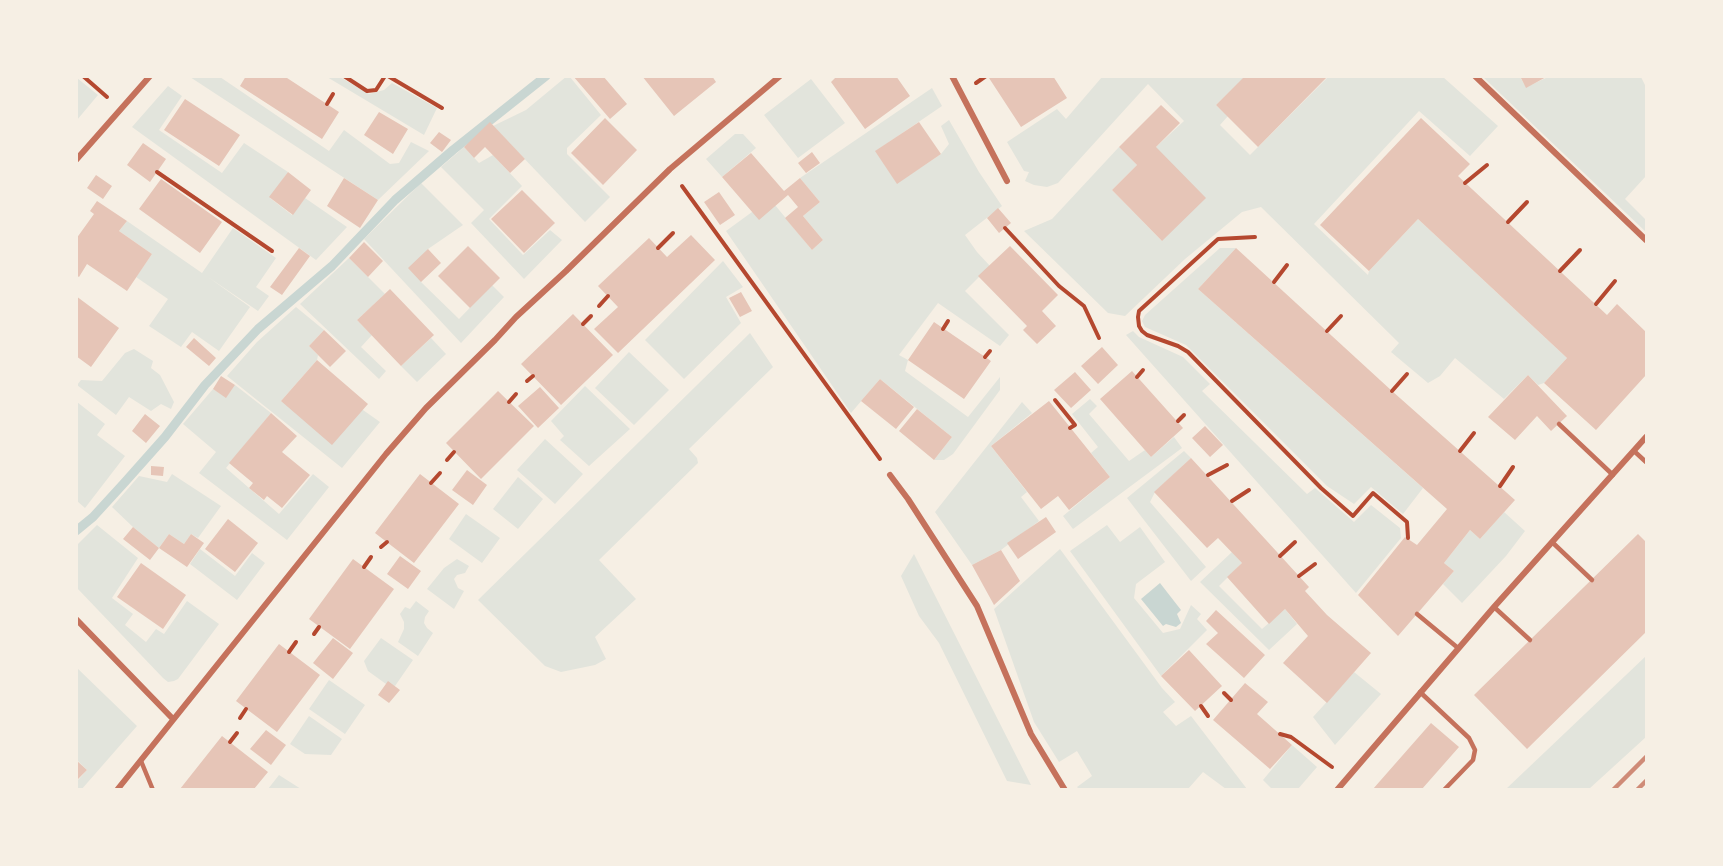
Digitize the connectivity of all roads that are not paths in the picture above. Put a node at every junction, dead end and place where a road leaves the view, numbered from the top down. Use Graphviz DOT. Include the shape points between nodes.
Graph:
graph roads {
  1 [pos="150,76"];
  2 [pos="780,76"];
  3 [pos="952,76"];
  4 [pos="1475,76"];
  5 [pos="76,160"];
  6 [pos="1007,181"];
  7 [pos="1647,240"];
  8 [pos="1559,424"];
  9 [pos="1647,437"];
  10 [pos="1634,451"];
  11 [pos="1647,462"];
  12 [pos="890,475"];
  13 [pos="1613,475"];
  14 [pos="1552,542"];
  15 [pos="1592,580"];
  16 [pos="1494,607"];
  17 [pos="1417,614"];
  18 [pos="76,619"];
  19 [pos="1530,640"];
  20 [pos="1458,648"];
  21 [pos="1420,692"];
  22 [pos="173,719"];
  23 [pos="141,761"];
  24 [pos="117,789"];
  25 [pos="153,789"];
  26 [pos="1065,789"];
  27 [pos="1337,789"];
  28 [pos="1444,789"];
  1 -- 5 [label="street"];
  2 -- 22 [label="street" via="670,169 426,408"];
  3 -- 6 [label="street"];
  4 -- 7 [label="street"];
  8 -- 13 [label="lane"];
  9 -- 10 [label="street"];
  10 -- 11 [label="lane"];
  10 -- 13 [label="street"];
  12 -- 26 [label="street" via="977,606 1031,734"];
  13 -- 14 [label="street"];
  14 -- 15 [label="lane"];
  14 -- 16 [label="street"];
  16 -- 19 [label="lane"];
  16 -- 20 [label="street"];
  17 -- 20 [label="lane"];
  18 -- 22 [label="street"];
  20 -- 21 [label="street"];
  21 -- 27 [label="street"];
  21 -- 28 [label="lane" via="1474,745 1473,760"];
  22 -- 23 [label="street"];
  23 -- 24 [label="street"];
  23 -- 25 [label="lane"];
}
